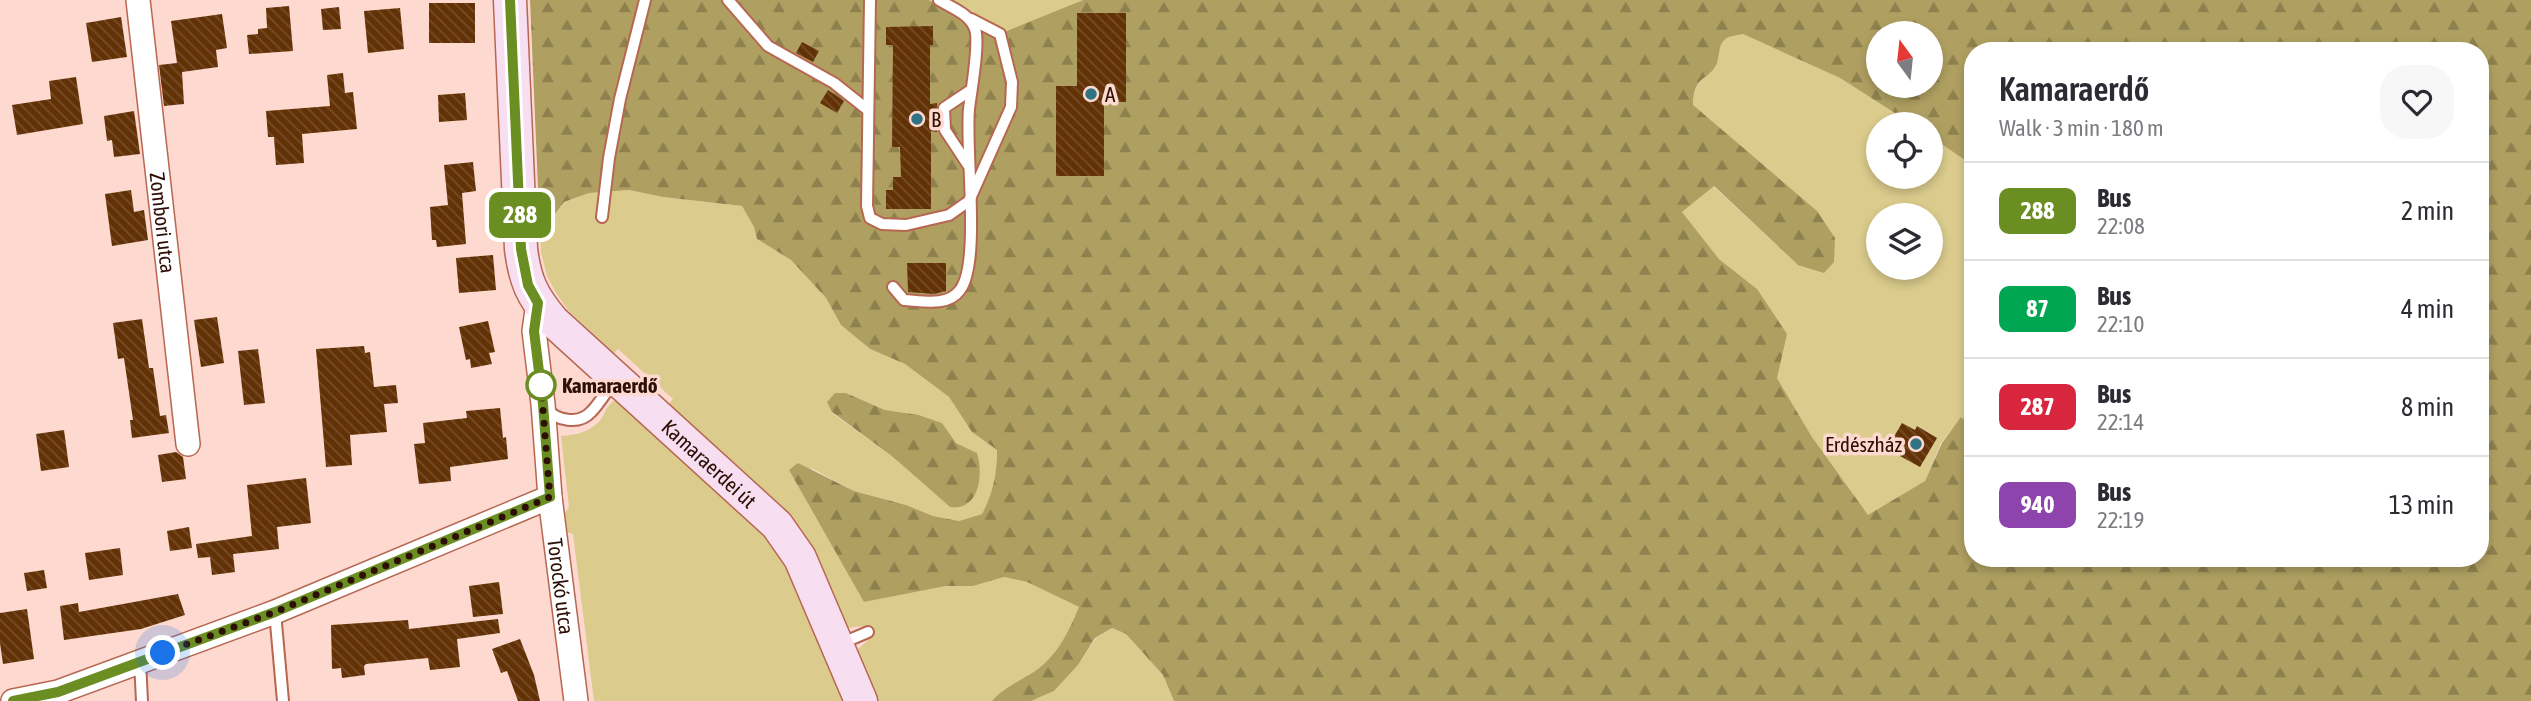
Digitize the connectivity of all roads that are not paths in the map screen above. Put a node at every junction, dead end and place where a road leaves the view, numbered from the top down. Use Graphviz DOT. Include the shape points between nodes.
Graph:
graph roads {
  1 [pos="138,0"];
  2 [pos="510,0"];
  3 [pos="645,0"];
  4 [pos="728,0"];
  5 [pos="870,0"];
  6 [pos="939,0"];
  7 [pos="971,19"];
  8 [pos="971,90"];
  9 [pos="868,110"];
  10 [pos="969,166"];
  11 [pos="969,201"];
  12 [pos="602,216"];
  13 [pos="892,287"];
  14 [pos="538,303"];
  15 [pos="617,377"];
  16 [pos="543,404"];
  17 [pos="188,444"];
  18 [pos="550,497"];
  19 [pos="275,612"];
  20 [pos="868,632"];
  21 [pos="837,645"];
  22 [pos="140,661"];
  23 [pos="58,696"];
  24 [pos="13,701"];
  25 [pos="142,701"];
  26 [pos="283,701"];
  27 [pos="576,701"];
  28 [pos="861,701"];
  1 -- 17 [label="street, Zombori utca"];
  2 -- 14 [label="street, Kamaraerdei út" via="521,249 528,285"];
  3 -- 12 [label="lane" via="620,99"];
  4 -- 9 [label="lane" via="768,46 834,83"];
  5 -- 9 [label="lane"];
  6 -- 7 [label="lane"];
  7 -- 8 [label="lane" via="977,33"];
  7 -- 11 [label="lane" via="1000,34 1012,82 1011,107"];
  8 -- 10 [label="lane"];
  8 -- 10 [label="lane" via="944,108 945,130"];
  9 -- 11 [label="lane" via="870,218 882,224 906,225 949,215"];
  10 -- 11 [label="lane"];
  11 -- 13 [label="lane" via="969,267 955,296 942,301 904,300"];
  14 -- 15 [label="street, Kamaraerdei út"];
  14 -- 16 [label="street, Torockó utca" via="534,331"];
  15 -- 16 [label="lane" via="589,415 560,419"];
  15 -- 21 [label="street, Kamaraerdei út" via="777,525 800,558"];
  16 -- 18 [label="street, Torockó utca"];
  18 -- 19 [label="street"];
  18 -- 27 [label="street, Torockó utca"];
  19 -- 22 [label="street"];
  19 -- 26 [label="lane"];
  20 -- 21 [label="lane"];
  21 -- 28 [label="street, Kamaraerdei út"];
  22 -- 23 [label="street"];
  22 -- 25 [label="lane"];
  23 -- 24 [label="street"];
}
